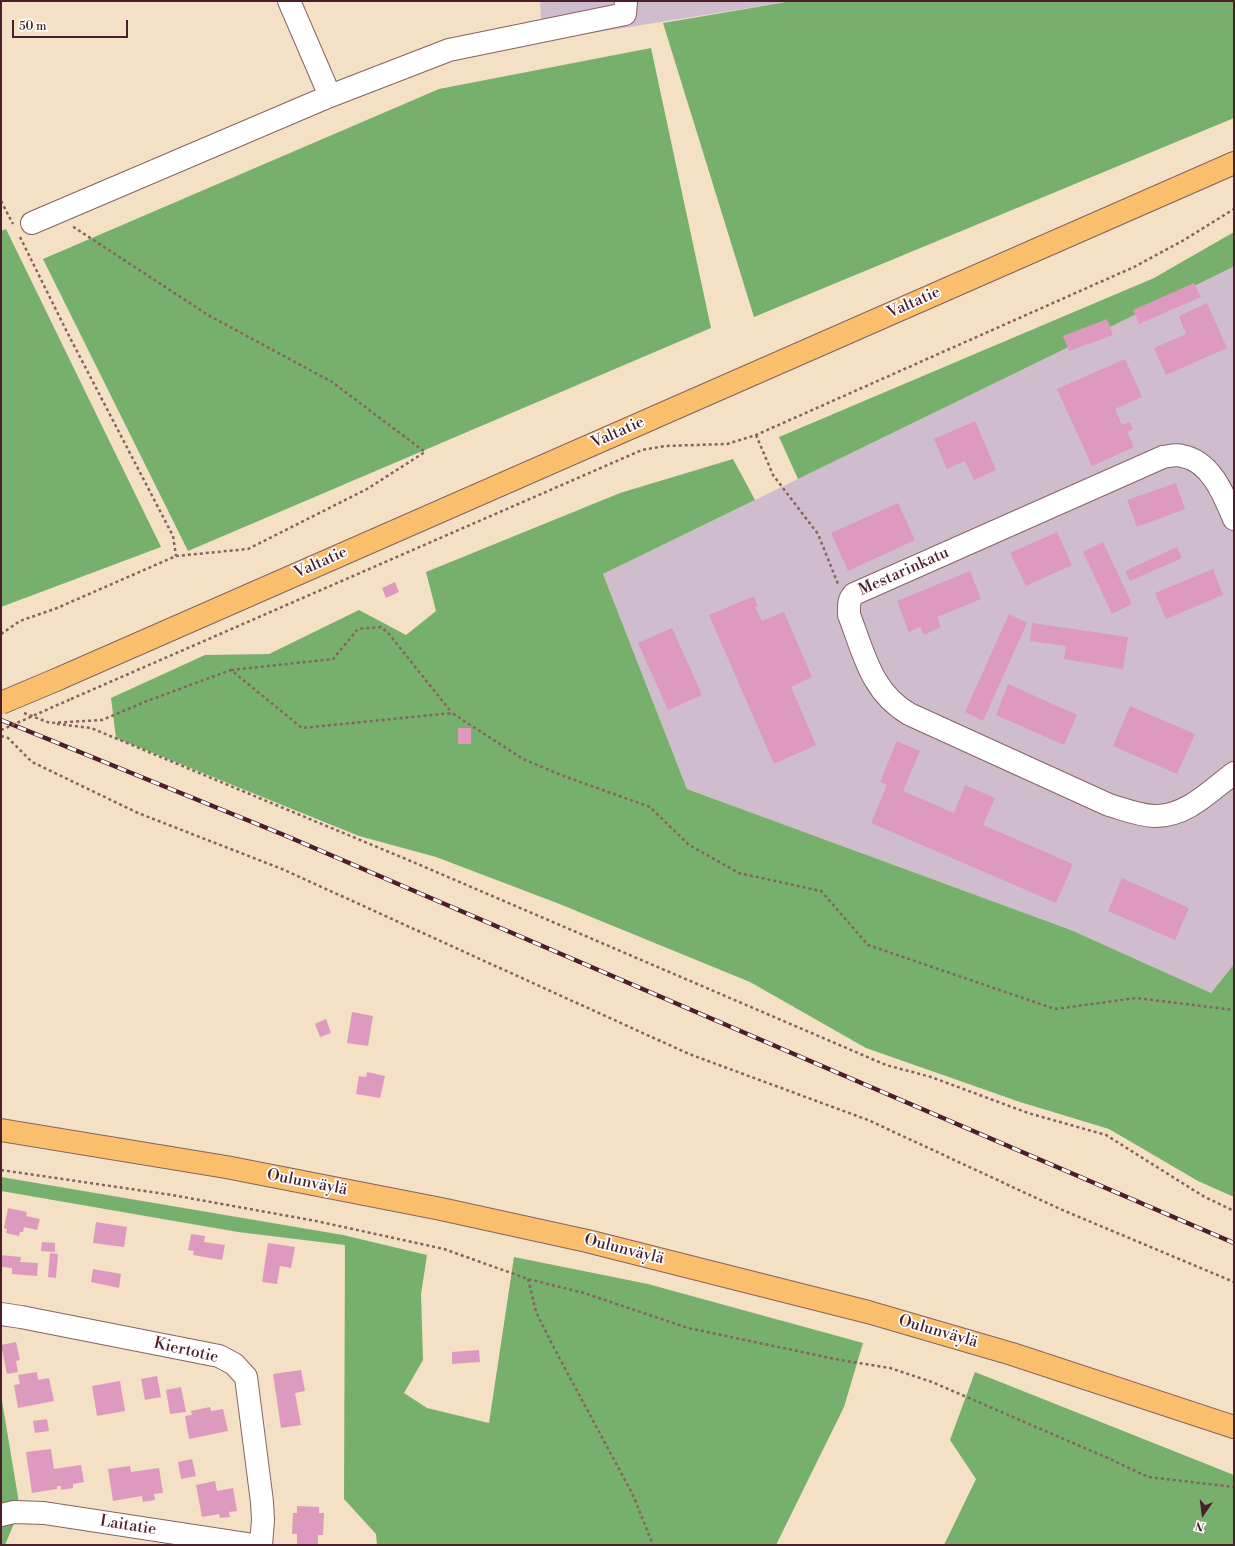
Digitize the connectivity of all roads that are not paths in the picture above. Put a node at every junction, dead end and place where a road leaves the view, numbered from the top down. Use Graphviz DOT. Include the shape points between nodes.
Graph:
graph roads {
  1 [pos="289,1"];
  2 [pos="626,1"];
  3 [pos="330,96"];
  4 [pos="1234,163"];
  5 [pos="20,227"];
  6 [pos="1234,519"];
  7 [pos="1,703"];
  8 [pos="1234,773"];
  9 [pos="1,1130"];
  10 [pos="1,1314"];
  11 [pos="1234,1427"];
  12 [pos="1,1515"];
  13 [pos="254,1545"];
  14 [pos="261,1545"];
  1 -- 3 [label="street"];
  2 -- 3 [label="street" via="625,14 449,50"];
  3 -- 5 [label="street"];
  4 -- 7 [label="main road, Valtatie, bridge"];
  6 -- 8 [label="street, Mestarinkatu" via="1226,498 1206,469 1191,458 1163,457 854,594 848,606 871,673 881,690 897,707 916,718 1109,805 1153,816 1177,813 1188,808"];
  9 -- 11 [label="main road, Oulunväylä" via="226,1167 441,1209 587,1241 868,1312 1012,1354"];
  10 -- 14 [label="street, Kiertotie" via="218,1356 234,1364 246,1377 262,1502"];
  12 -- 13 [label="street, Laitatie" via="14,1512 44,1513"];
}
